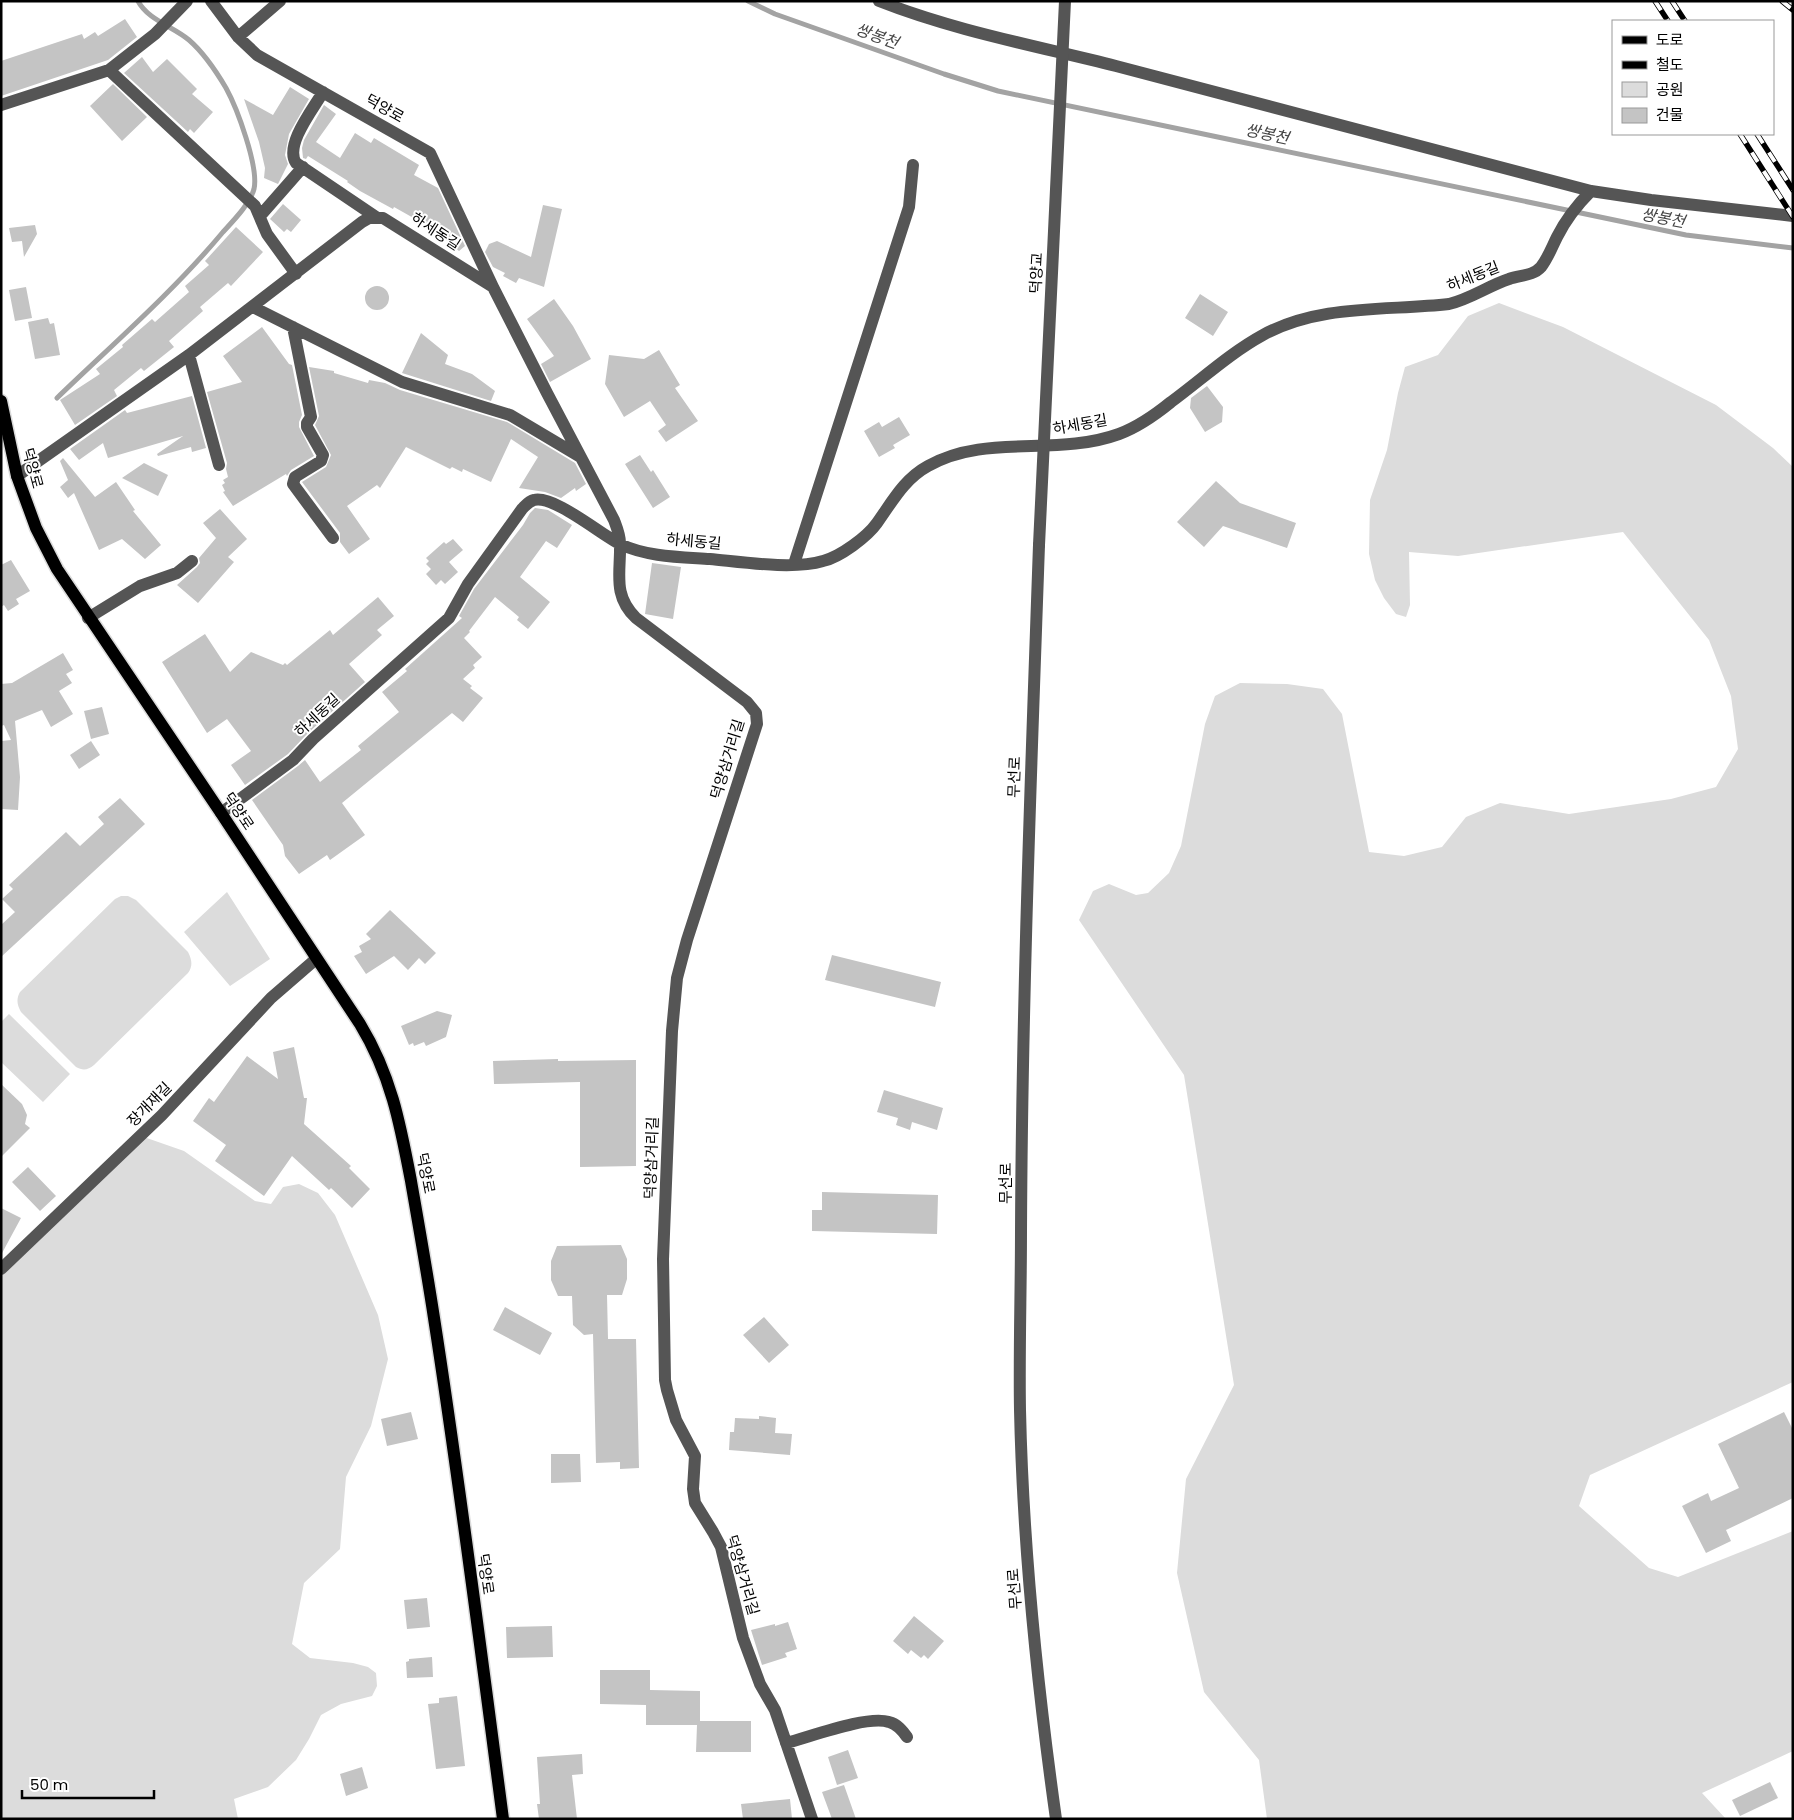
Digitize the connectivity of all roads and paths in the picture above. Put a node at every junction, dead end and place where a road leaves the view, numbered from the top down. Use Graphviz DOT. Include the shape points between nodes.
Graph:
graph roads {
  1 [pos="187,1"];
  2 [pos="211,1"];
  3 [pos="280,1"];
  4 [pos="879,1"];
  5 [pos="1065,1"];
  6 [pos="238,37"];
  7 [pos="109,70"];
  8 [pos="323,92"];
  9 [pos="1,105"];
  10 [pos="913,165"];
  11 [pos="303,167"];
  12 [pos="1588,194"];
  13 [pos="257,211"];
  14 [pos="1793,216"];
  15 [pos="376,217"];
  16 [pos="296,274"];
  17 [pos="493,287"];
  18 [pos="253,307"];
  19 [pos="293,327"];
  20 [pos="189,355"];
  21 [pos="1,401"];
  22 [pos="5,442"];
  23 [pos="580,457"];
  24 [pos="219,465"];
  25 [pos="17,476"];
  26 [pos="333,538"];
  27 [pos="620,544"];
  28 [pos="1039,545"];
  29 [pos="192,561"];
  30 [pos="794,564"];
  31 [pos="88,618"];
  32 [pos="221,813"];
  33 [pos="316,959"];
  34 [pos="1,1269"];
  35 [pos="907,1737"];
  36 [pos="784,1738"];
  37 [pos="504,1819"];
  38 [pos="812,1819"];
  39 [pos="1056,1819"];
  1 -- 7 [label="street" via="155,34"];
  2 -- 6 [label="street, 덕양로"];
  3 -- 6 [label="street"];
  4 -- 12 [label="street" via="946,24"];
  5 -- 28 [label="street, 덕양교, bridge"];
  6 -- 8 [label="street, 덕양로" via="258,56"];
  7 -- 9 [label="street"];
  7 -- 13 [label="street" via="241,192"];
  8 -- 11 [label="street" via="296,136 293,159"];
  8 -- 17 [label="street, 덕양로" via="430,153"];
  10 -- 30 [label="street" via="908,207"];
  11 -- 13 [label="street"];
  11 -- 15 [label="street, 하세동길"];
  12 -- 14 [label="street"];
  12 -- 30 [label="street, 하세동길" via="1558,234 1545,261 1531,274 1510,278 1464,300 1332,312 1277,328 1234,354 1151,418 1119,434 1060,446 959,452 925,467 894,496 874,527 851,546 825,561"];
  13 -- 16 [label="street" via="267,234"];
  15 -- 16 [label="street" via="362,222"];
  15 -- 17 [label="street, 하세동길" via="390,220"];
  16 -- 18 [label="street"];
  17 -- 23 [label="street, 하세동길"];
  18 -- 19 [label="street"];
  18 -- 20 [label="street"];
  19 -- 23 [label="street" via="402,382 510,415"];
  19 -- 26 [label="street" via="311,417 307,427 323,455 321,461 295,477 293,484"];
  20 -- 24 [label="street"];
  20 -- 25 [label="street"];
  21 -- 22 [label="main road, 덕양로"];
  22 -- 25 [label="main road, 덕양로"];
  23 -- 27 [label="street, 하세동길" via="614,520"];
  25 -- 31 [label="main road, 덕양로" via="46,548"];
  27 -- 30 [label="street, 하세동길" via="657,554"];
  27 -- 32 [label="street, 하세동길" via="555,503 541,499 530,501 468,584 449,618 293,760"];
  27 -- 36 [label="street, 덕양삼거리길" via="619,580 631,614 747,702 758,720 687,940 676,988 664,1259 665,1380 676,1420 695,1456 694,1499 721,1547 743,1638"];
  28 -- 39 [label="street, 무선로" via="1025,932 1020,1410 1034,1634"];
  29 -- 31 [label="street" via="177,573 140,586"];
  31 -- 32 [label="main road, 덕양로"];
  32 -- 33 [label="main road, 덕양로"];
  33 -- 34 [label="street, 장개재길" via="272,998 162,1115"];
  33 -- 37 [label="main road, 덕양로" via="371,1042 400,1122 448,1410"];
  35 -- 36 [label="street" via="893,1723 881,1720"];
  36 -- 38 [label="street, 덕양삼거리길"];
}
